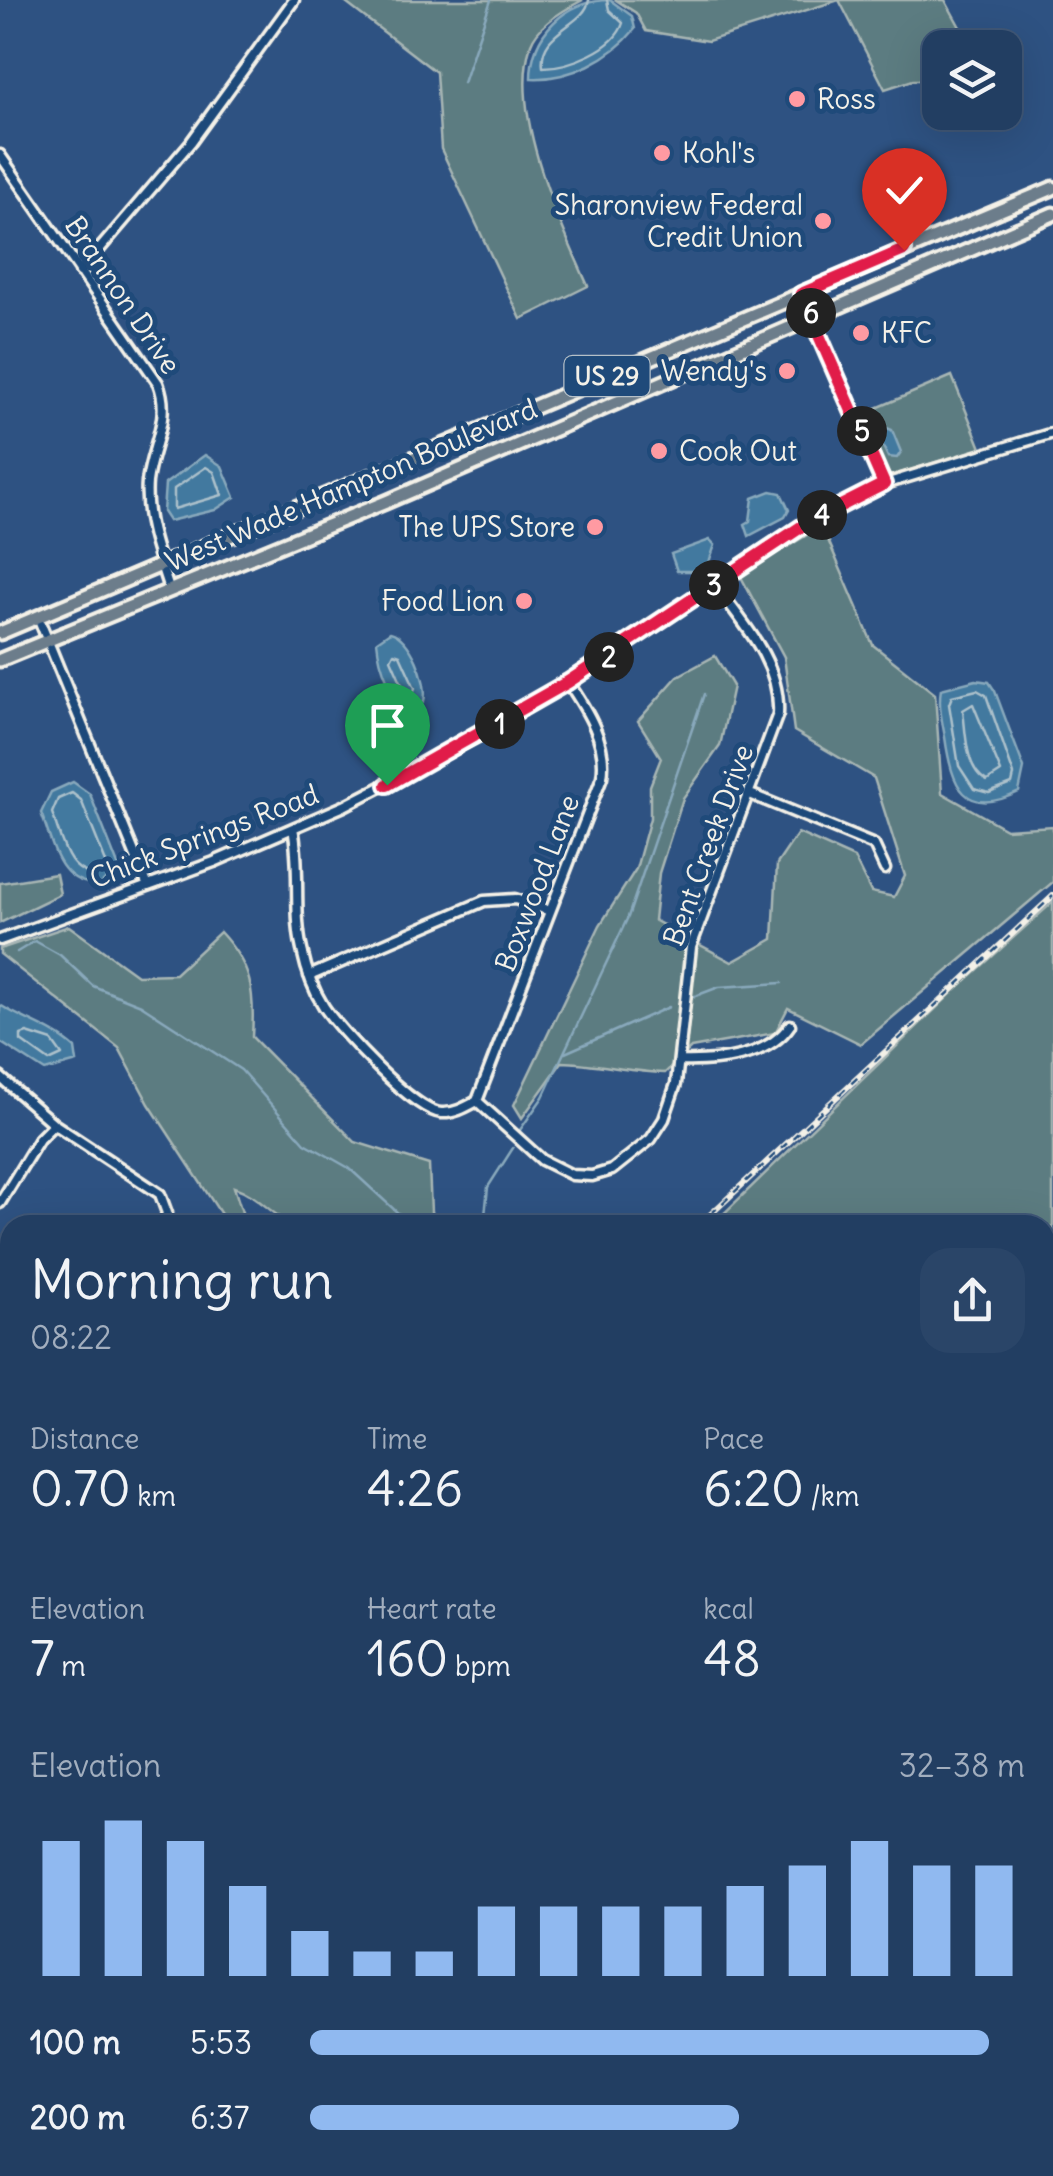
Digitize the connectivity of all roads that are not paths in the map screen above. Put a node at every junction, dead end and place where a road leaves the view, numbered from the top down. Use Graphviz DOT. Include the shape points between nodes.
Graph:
graph roads {
  1 [pos="294,0"];
  2 [pos="0,155"];
  3 [pos="1053,188"];
  4 [pos="1053,214"];
  5 [pos="80,272"];
  6 [pos="801,294"];
  7 [pos="813,316"];
  8 [pos="1053,434"];
  9 [pos="884,484"];
  10 [pos="161,565"];
  11 [pos="715,584"];
  12 [pos="169,589"];
  13 [pos="38,617"];
  14 [pos="0,633"];
  15 [pos="46,641"];
  16 [pos="0,660"];
  17 [pos="568,682"];
  18 [pos="750,794"];
  19 [pos="293,828"];
  20 [pos="885,870"];
  21 [pos="147,884"];
  22 [pos="550,911"];
  23 [pos="0,940"];
  24 [pos="309,976"];
  25 [pos="790,1024"];
  26 [pos="680,1060"];
  27 [pos="0,1077"];
  28 [pos="478,1102"];
  29 [pos="54,1124"];
  30 [pos="0,1203"];
  31 [pos="166,1215"];
  1 -- 5 [label="street" via="191,142"];
  2 -- 5 [label="street, Brannon Drive"];
  3 -- 6 [label="main road, West Wade Hampton Boulevard / US 29"];
  4 -- 7 [label="main road, West Wade Hampton Boulevard / US 29"];
  5 -- 10 [label="street, Brannon Drive" via="162,392 147,490"];
  6 -- 7 [label="street"];
  6 -- 10 [label="main road, West Wade Hampton Boulevard / US 29"];
  7 -- 9 [label="street"];
  7 -- 12 [label="main road, West Wade Hampton Boulevard / US 29"];
  8 -- 9 [label="street, Chick Springs Road"];
  9 -- 11 [label="street, Chick Springs Road" via="807,523"];
  10 -- 12 [label="street, Brannon Drive"];
  10 -- 13 [label="main road, West Wade Hampton Boulevard / US 29"];
  11 -- 17 [label="street, Chick Springs Road"];
  11 -- 18 [label="street, Bent Creek Drive" via="758,644 777,688 776,722"];
  12 -- 15 [label="main road, West Wade Hampton Boulevard / US 29"];
  13 -- 14 [label="main road, West Wade Hampton Boulevard / US 29"];
  13 -- 15 [label="street"];
  15 -- 16 [label="main road, West Wade Hampton Boulevard / US 29"];
  15 -- 21 [label="street"];
  17 -- 19 [label="street, Chick Springs Road" via="465,744"];
  17 -- 22 [label="street, Boxwood Lane" via="597,734 604,767"];
  18 -- 20 [label="street" via="862,838 880,851"];
  18 -- 26 [label="street, Bent Creek Drive" via="691,947"];
  19 -- 21 [label="street, Chick Springs Road"];
  19 -- 24 [label="street" via="300,942"];
  21 -- 23 [label="street, Chick Springs Road"];
  22 -- 24 [label="street" via="514,899 484,900"];
  22 -- 28 [label="street, Boxwood Lane"];
  24 -- 28 [label="street" via="328,1013 421,1105 442,1113"];
  25 -- 26 [label="street" via="779,1039 745,1054"];
  26 -- 28 [label="street, Bent Creek Drive" via="656,1132 626,1162 598,1175 550,1166"];
  27 -- 29 [label="street"];
  29 -- 30 [label="street"];
  29 -- 31 [label="street" via="160,1194"];
}
